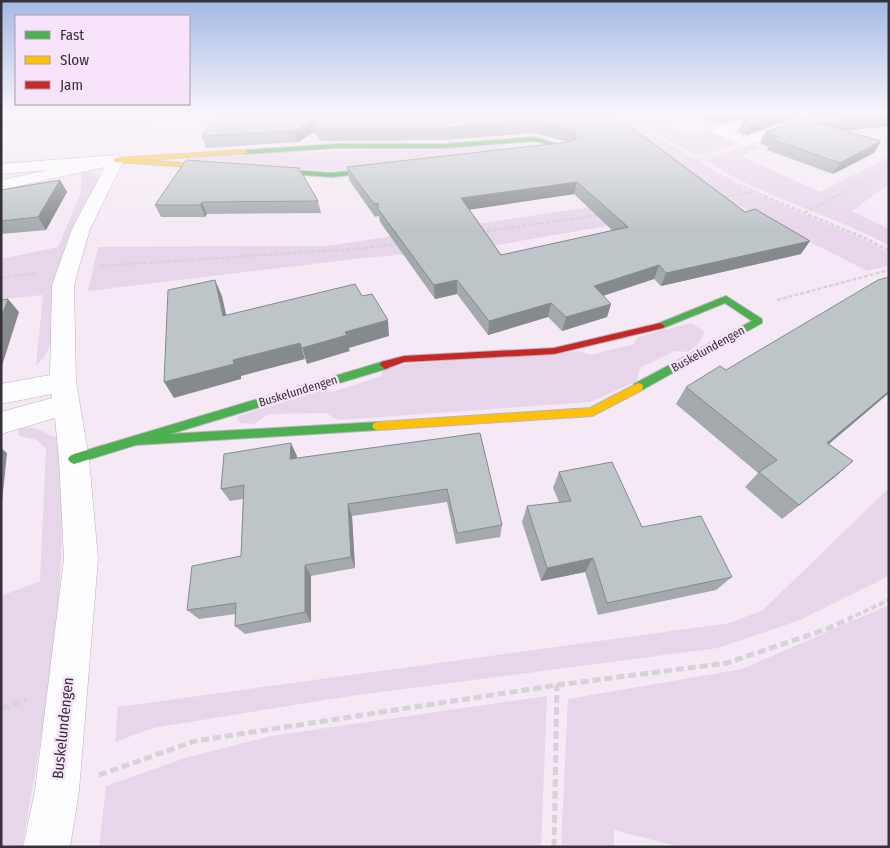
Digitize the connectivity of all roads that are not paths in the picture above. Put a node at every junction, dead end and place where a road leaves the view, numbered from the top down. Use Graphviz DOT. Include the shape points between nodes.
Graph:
graph roads {
  1 [pos="217,154"];
  2 [pos="518,154"];
  3 [pos="116,160"];
  4 [pos="1,169"];
  5 [pos="1,185"];
  6 [pos="64,393"];
  7 [pos="1,394"];
  8 [pos="1,423"];
  9 [pos="138,441"];
  10 [pos="74,459"];
  11 [pos="46,847"];
  1 -- 3 [label="street"];
  2 -- 3 [label="street" via="332,175"];
  3 -- 4 [label="street"];
  3 -- 5 [label="street"];
  3 -- 6 [label="street, Buskelundengen" via="81,229 63,286"];
  6 -- 7 [label="street"];
  6 -- 8 [label="street"];
  6 -- 10 [label="street, Buskelundengen"];
  9 -- 9 [label="street, Buskelundengen" via="592,412 759,321 726,299 664,325 554,350 404,358"];
  9 -- 10 [label="street, Buskelundengen"];
  10 -- 11 [label="street, Buskelundengen" via="81,560 56,791"];
}
